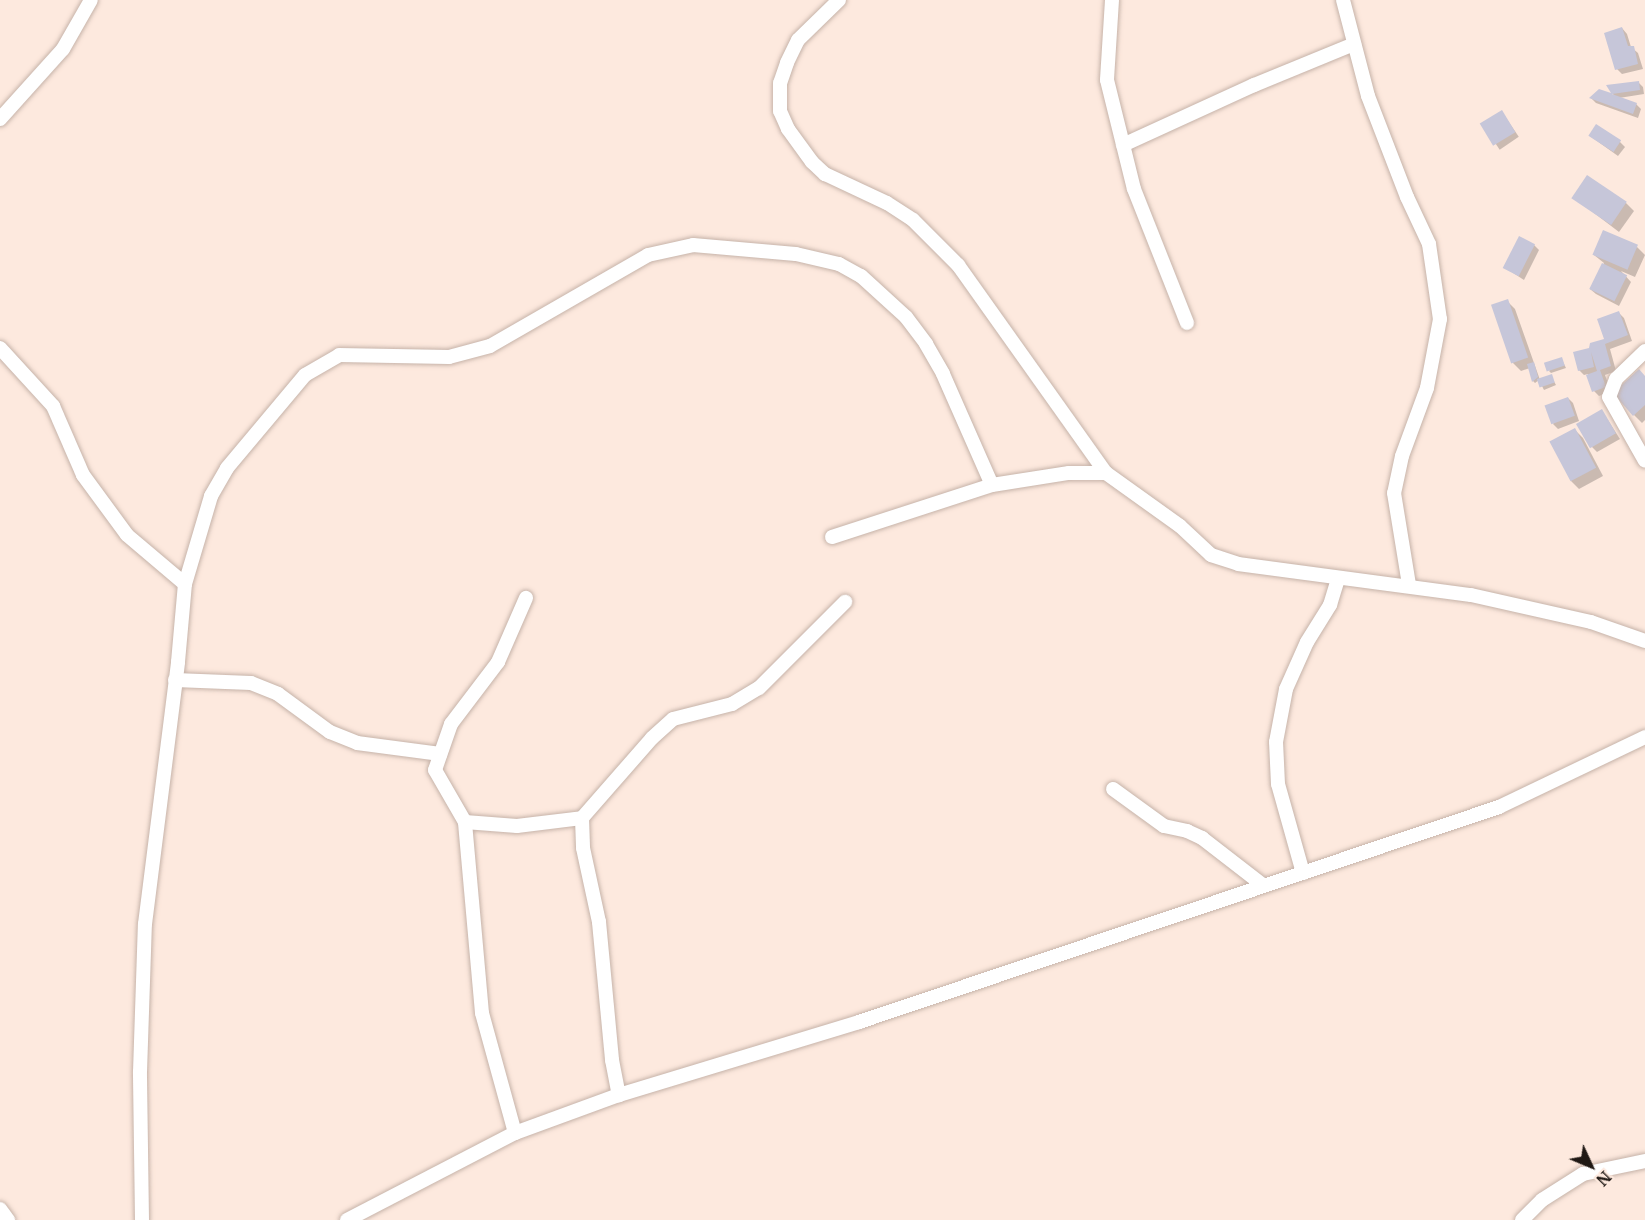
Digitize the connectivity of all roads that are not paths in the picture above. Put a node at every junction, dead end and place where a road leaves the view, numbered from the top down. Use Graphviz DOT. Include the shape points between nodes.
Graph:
graph roads {
  1 [pos="91,0"];
  2 [pos="839,0"];
  3 [pos="1112,0"];
  4 [pos="1348,2"];
  5 [pos="1354,44"];
  6 [pos="0,120"];
  7 [pos="1123,145"];
  8 [pos="1187,323"];
  9 [pos="0,348"];
  10 [pos="1645,351"];
  11 [pos="1645,462"];
  12 [pos="1106,473"];
  13 [pos="992,485"];
  14 [pos="832,537"];
  15 [pos="1338,578"];
  16 [pos="185,584"];
  17 [pos="1408,585"];
  18 [pos="526,598"];
  19 [pos="845,603"];
  20 [pos="1645,641"];
  21 [pos="176,680"];
  22 [pos="1645,737"];
  23 [pos="440,754"];
  24 [pos="1113,789"];
  25 [pos="582,818"];
  26 [pos="465,822"];
  27 [pos="1303,873"];
  28 [pos="1264,886"];
  29 [pos="619,1095"];
  30 [pos="515,1133"];
  31 [pos="1645,1161"];
  32 [pos="0,1209"];
  33 [pos="8,1220"];
  34 [pos="142,1220"];
  35 [pos="347,1220"];
  36 [pos="1522,1220"];
  1 -- 6 [label="street" via="63,49"];
  2 -- 12 [label="street" via="798,40 787,63 780,83 780,111 788,129 825,174 887,203 913,220 958,265"];
  3 -- 7 [label="street" via="1107,80"];
  4 -- 5 [label="street"];
  5 -- 7 [label="street"];
  5 -- 17 [label="street" via="1368,96 1429,244 1440,319 1427,388 1402,456 1394,493"];
  7 -- 8 [label="street" via="1134,189"];
  9 -- 16 [label="street" via="53,406 83,475 127,535"];
  10 -- 11 [label="street" via="1616,379 1609,397"];
  12 -- 13 [label="street" via="1069,473"];
  12 -- 15 [label="street" via="1180,526 1211,555 1239,564"];
  13 -- 14 [label="street"];
  13 -- 16 [label="street" via="964,417 926,344 906,317 861,276 839,264 796,254 693,245 648,255 490,346 449,357 339,355 305,375 227,468 211,496"];
  15 -- 17 [label="street"];
  15 -- 27 [label="street" via="1330,605 1307,642 1286,689 1275,742 1278,784"];
  16 -- 21 [label="street"];
  17 -- 20 [label="street" via="1591,622"];
  18 -- 23 [label="street" via="498,662 451,724"];
  19 -- 25 [label="street" via="759,688 732,704 673,719"];
  21 -- 23 [label="street" via="251,683 278,694 330,732 357,743"];
  21 -- 34 [label="street" via="145,924 140,1072"];
  22 -- 27 [label="street" via="1500,807"];
  23 -- 26 [label="street" via="435,770"];
  24 -- 28 [label="street" via="1164,826 1202,838"];
  25 -- 26 [label="street" via="518,826"];
  25 -- 29 [label="street" via="583,848 599,922"];
  26 -- 30 [label="street" via="482,1013"];
  27 -- 28 [label="street"];
  28 -- 29 [label="street" via="859,1022"];
  29 -- 30 [label="street"];
  30 -- 35 [label="street"];
  31 -- 36 [label="street" via="1583,1174 1542,1200"];
  32 -- 33 [label="street"];
}
